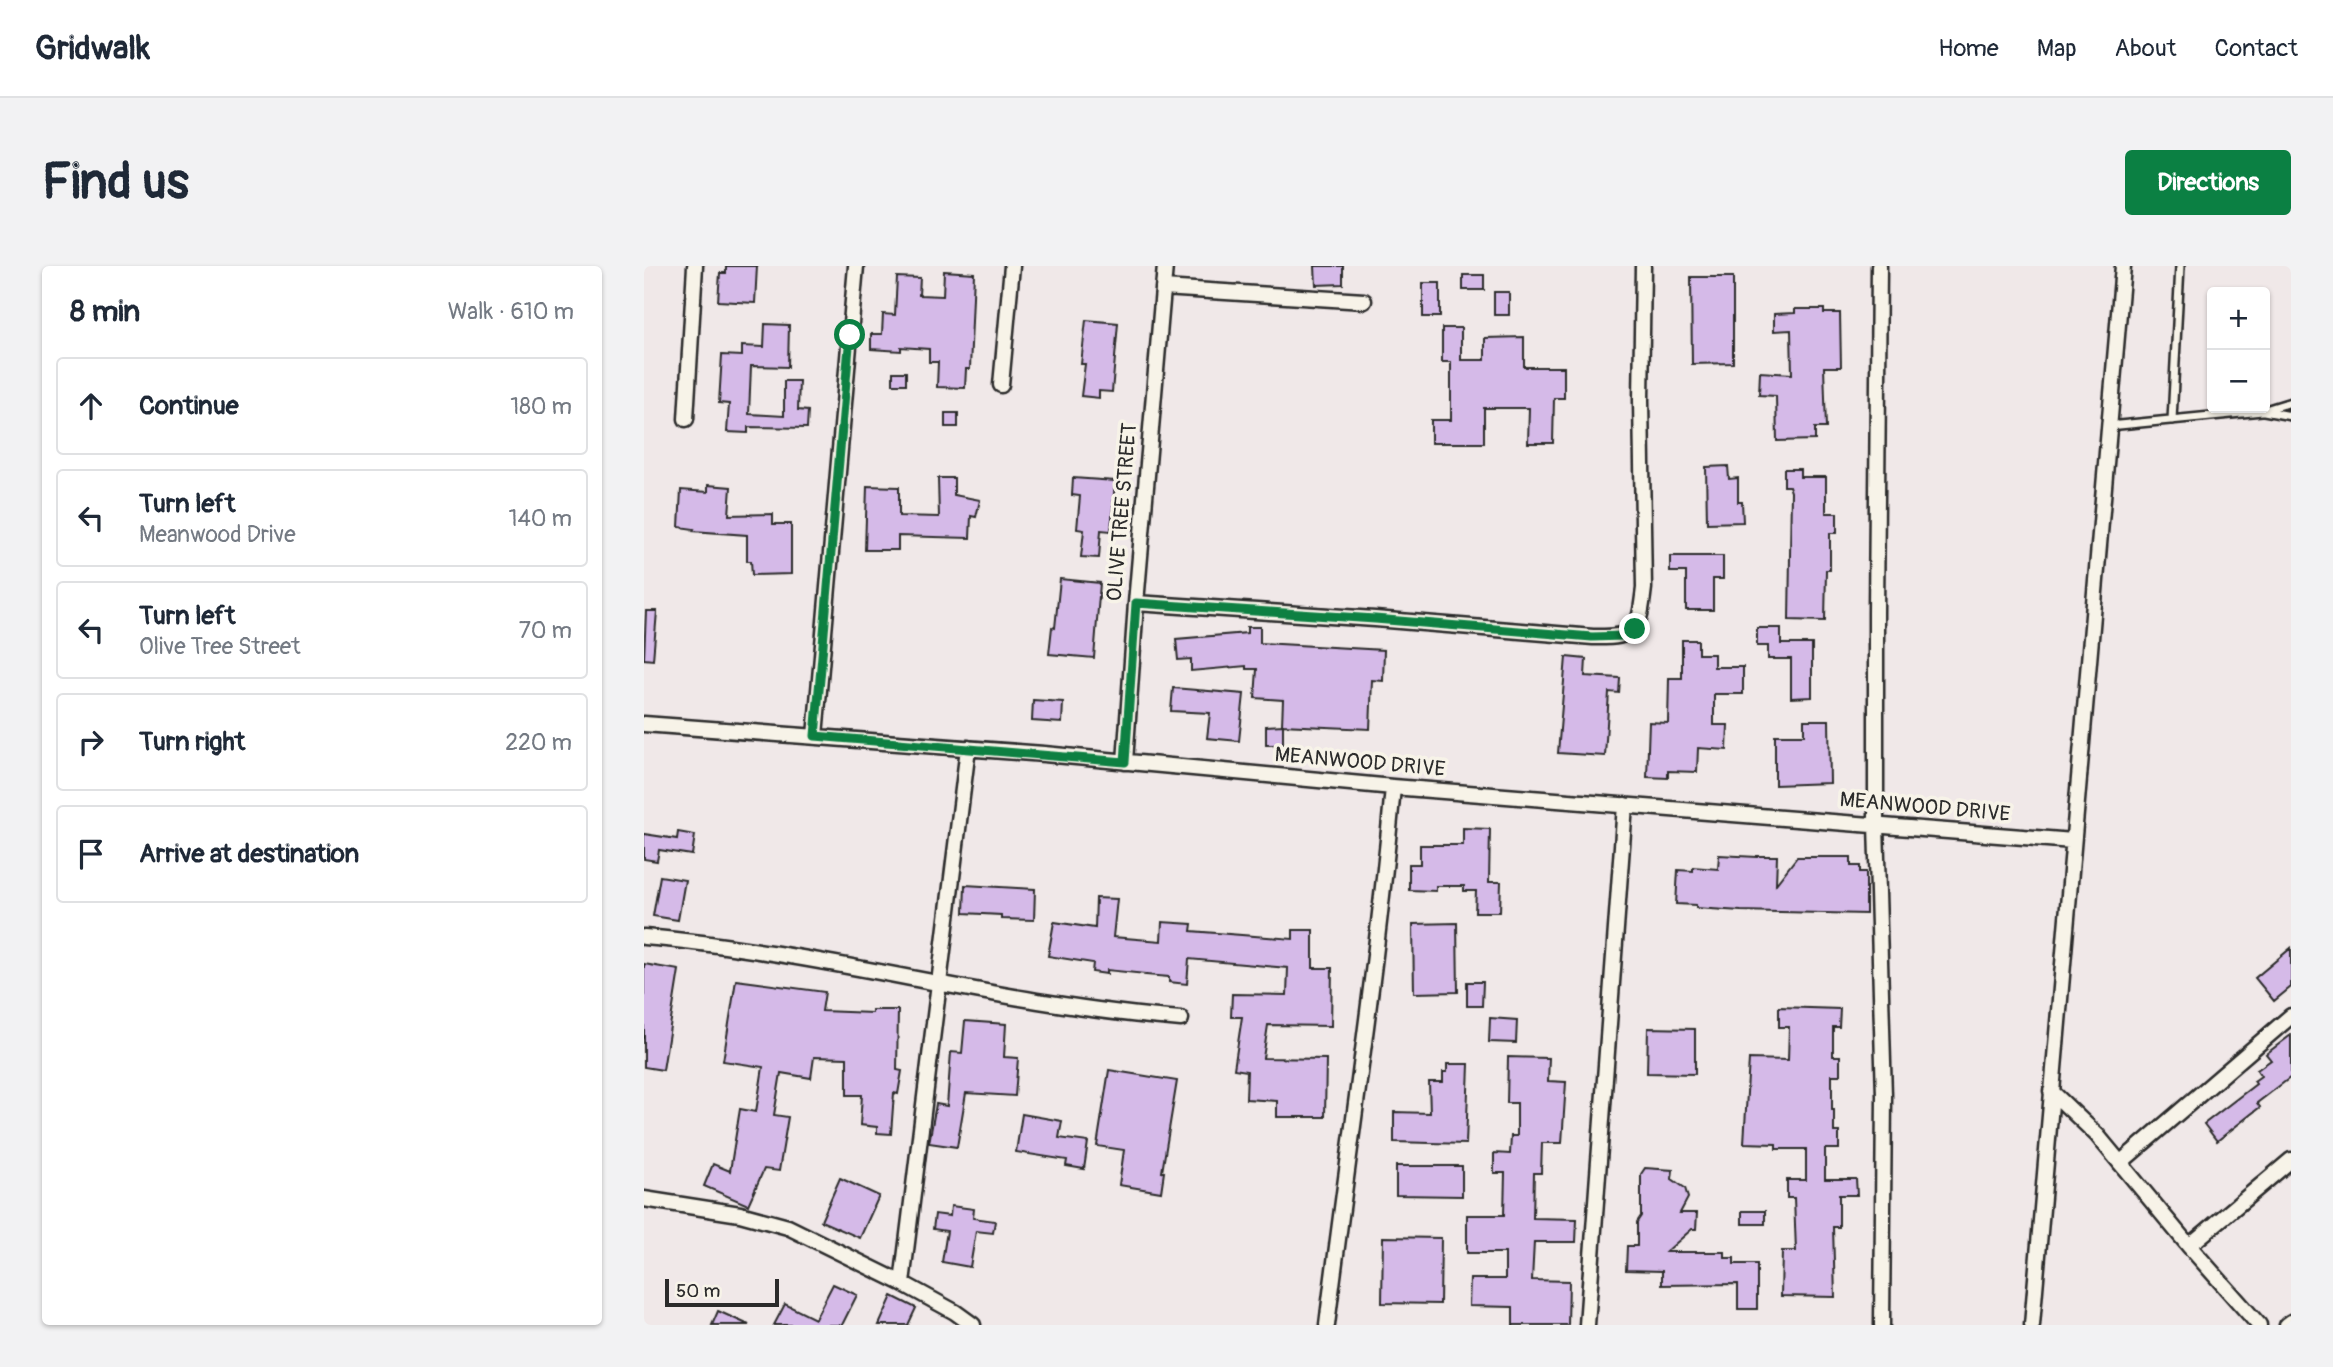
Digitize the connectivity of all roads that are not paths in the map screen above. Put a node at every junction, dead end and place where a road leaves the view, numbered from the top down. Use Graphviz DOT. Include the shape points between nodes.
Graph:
graph roads {
  1 [pos="695,266"];
  2 [pos="856,266"];
  3 [pos="1012,266"];
  4 [pos="1165,266"];
  5 [pos="1643,266"];
  6 [pos="1879,266"];
  7 [pos="2123,266"];
  8 [pos="2180,266"];
  9 [pos="1163,288"];
  10 [pos="1364,301"];
  11 [pos="1001,385"];
  12 [pos="2291,402"];
  13 [pos="2270,409"];
  14 [pos="2270,412"];
  15 [pos="2242,413"];
  16 [pos="2291,416"];
  17 [pos="686,419"];
  18 [pos="2172,420"];
  19 [pos="2109,426"];
  20 [pos="1136,603"];
  21 [pos="644,724"];
  22 [pos="815,736"];
  23 [pos="968,748"];
  24 [pos="1125,762"];
  25 [pos="1393,787"];
  26 [pos="1625,805"];
  27 [pos="1876,824"];
  28 [pos="2073,841"];
  29 [pos="644,937"];
  30 [pos="940,983"];
  31 [pos="2291,1016"];
  32 [pos="1181,1019"];
  33 [pos="2052,1091"];
  34 [pos="2291,1160"];
  35 [pos="2120,1163"];
  36 [pos="644,1199"];
  37 [pos="2189,1246"];
  38 [pos="902,1283"];
  39 [pos="973,1325"];
  40 [pos="1327,1325"];
  41 [pos="1587,1325"];
  42 [pos="1882,1325"];
  43 [pos="2032,1325"];
  44 [pos="2259,1325"];
  1 -- 17 [label="street"];
  2 -- 22 [label="street"];
  3 -- 11 [label="street"];
  4 -- 9 [label="street, OLIVE TREE STREET"];
  5 -- 20 [label="street" via="1644,588 1635,629 1623,636 1592,637"];
  6 -- 27 [label="street"];
  7 -- 19 [label="street"];
  8 -- 18 [label="lane"];
  9 -- 10 [label="street"];
  9 -- 20 [label="street, OLIVE TREE STREET"];
  12 -- 13 [label="lane"];
  14 -- 16 [label="lane"];
  15 -- 18 [label="lane"];
  18 -- 19 [label="lane"];
  19 -- 28 [label="street"];
  20 -- 24 [label="street, OLIVE TREE STREET"];
  21 -- 22 [label="street, MEANWOOD DRIVE"];
  22 -- 23 [label="street, MEANWOOD DRIVE"];
  23 -- 24 [label="street, MEANWOOD DRIVE"];
  23 -- 30 [label="street"];
  24 -- 25 [label="street, MEANWOOD DRIVE"];
  25 -- 26 [label="street, MEANWOOD DRIVE"];
  25 -- 40 [label="street" via="1377,949"];
  26 -- 27 [label="street, MEANWOOD DRIVE"];
  26 -- 41 [label="street"];
  27 -- 28 [label="street, MEANWOOD DRIVE"];
  27 -- 42 [label="street" via="1884,1096"];
  28 -- 33 [label="street"];
  29 -- 30 [label="street"];
  30 -- 32 [label="street" via="1114,1014"];
  30 -- 38 [label="street"];
  31 -- 35 [label="street"];
  33 -- 35 [label="street"];
  33 -- 43 [label="street"];
  34 -- 37 [label="street"];
  35 -- 37 [label="street"];
  36 -- 38 [label="street" via="740,1213 788,1227"];
  37 -- 44 [label="street"];
  38 -- 39 [label="street"];
}
